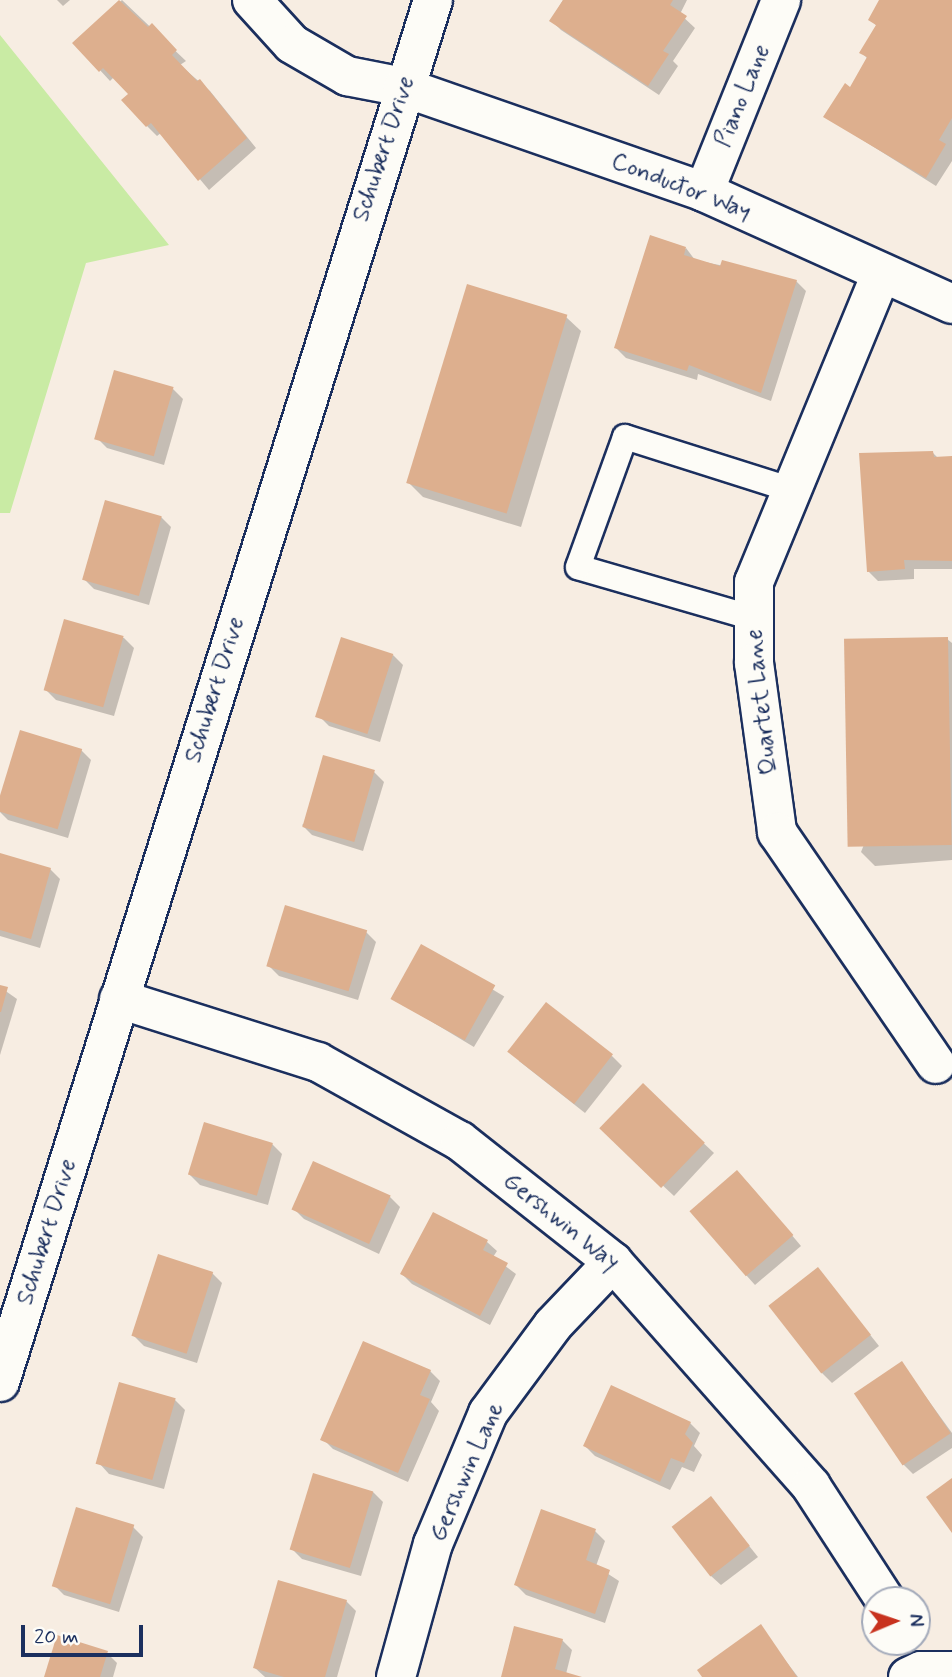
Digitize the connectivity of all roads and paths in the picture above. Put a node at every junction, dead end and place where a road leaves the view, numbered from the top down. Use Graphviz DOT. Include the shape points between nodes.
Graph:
graph roads {
  1 [pos="251,0"];
  2 [pos="433,0"];
  3 [pos="781,0"];
  4 [pos="403,88"];
  5 [pos="704,192"];
  6 [pos="881,274"];
  7 [pos="952,304"];
  8 [pos="792,490"];
  9 [pos="753,618"];
  10 [pos="119,999"];
  11 [pos="936,1064"];
  12 [pos="613,1262"];
  13 [pos="0,1382"];
  14 [pos="876,1586"];
  15 [pos="396,1677"];
  1 -- 4 [label="street, Conductor Way" via="292,44 347,76"];
  2 -- 4 [label="street, Schubert Drive"];
  3 -- 5 [label="street, Piano Lane"];
  4 -- 5 [label="street, Conductor Way"];
  4 -- 10 [label="street, Schubert Drive"];
  5 -- 6 [label="street, Conductor Way"];
  6 -- 7 [label="street, Conductor Way"];
  6 -- 8 [label="street, Quartet Lane"];
  8 -- 9 [label="street, Quartet Lane" via="754,582"];
  8 -- 9 [label="lane" via="625,437 578,567"];
  9 -- 11 [label="street, Quartet Lane" via="754,663 777,832"];
  10 -- 12 [label="street, Gershwin Way" via="318,1062 460,1141"];
  10 -- 13 [label="street, Schubert Drive"];
  12 -- 14 [label="street, Gershwin Way" via="811,1486"];
  12 -- 15 [label="street, Gershwin Lane" via="553,1325 488,1413 433,1544"];
}
